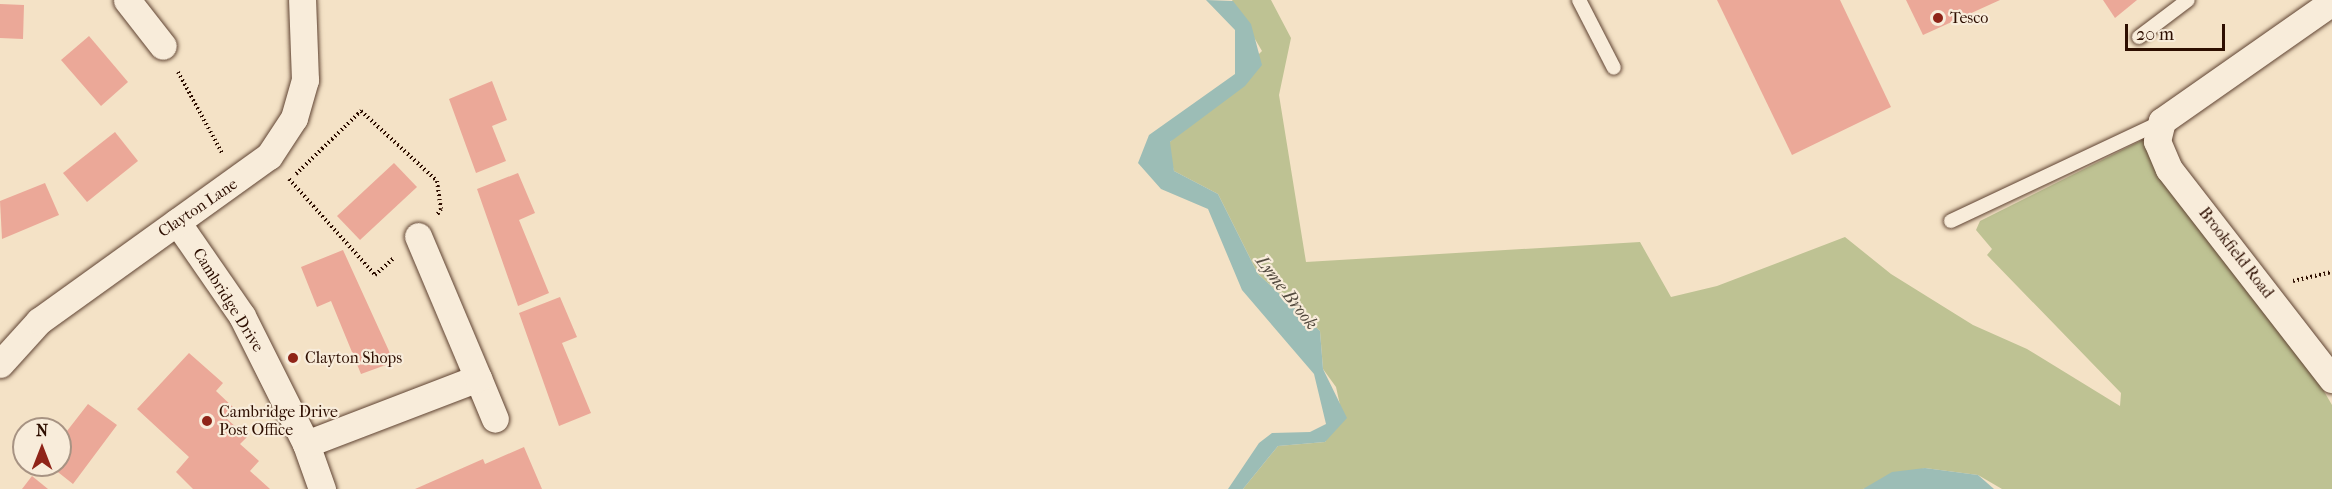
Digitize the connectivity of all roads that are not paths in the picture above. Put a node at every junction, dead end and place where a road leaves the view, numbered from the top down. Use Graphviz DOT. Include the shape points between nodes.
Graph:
graph roads {
  1 [pos="127,0"];
  2 [pos="302,0"];
  3 [pos="1579,0"];
  4 [pos="2188,0"];
  5 [pos="2332,2"];
  6 [pos="2139,37"];
  7 [pos="163,46"];
  8 [pos="1614,68"];
  9 [pos="2162,121"];
  10 [pos="1951,221"];
  11 [pos="177,222"];
  12 [pos="418,236"];
  13 [pos="0,364"];
  14 [pos="478,378"];
  15 [pos="2332,379"];
  16 [pos="495,419"];
  17 [pos="306,444"];
  18 [pos="322,489"];
  1 -- 7 [label="street"];
  2 -- 11 [label="street, Clayton Lane" via="305,80 294,118 269,156 239,182"];
  3 -- 8 [label="lane"];
  4 -- 6 [label="lane"];
  5 -- 9 [label="street"];
  9 -- 10 [label="lane"];
  9 -- 15 [label="street, Brookfield Road" via="2157,141 2169,169"];
  11 -- 13 [label="street, Clayton Lane" via="39,321"];
  11 -- 17 [label="street, Cambridge Drive" via="242,316"];
  12 -- 14 [label="street"];
  14 -- 16 [label="street"];
  14 -- 17 [label="street"];
  17 -- 18 [label="street, Cambridge Drive"];
}
